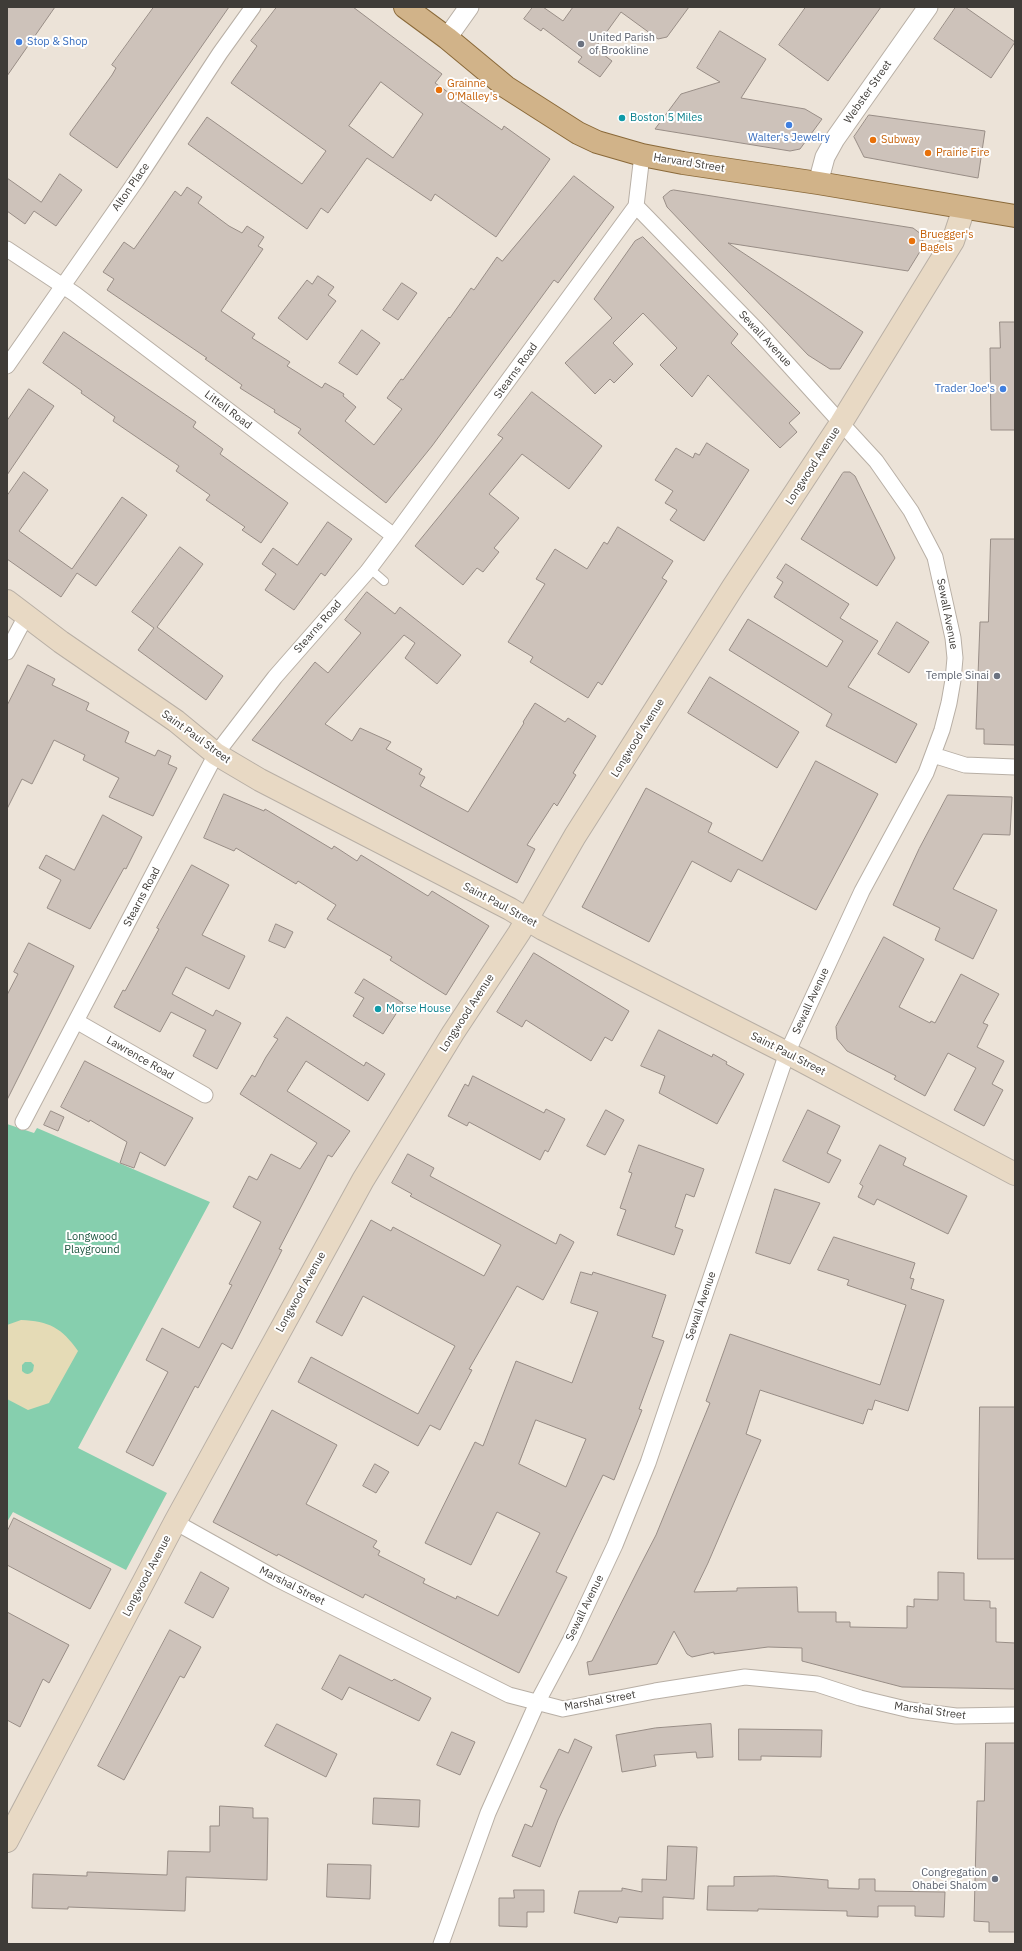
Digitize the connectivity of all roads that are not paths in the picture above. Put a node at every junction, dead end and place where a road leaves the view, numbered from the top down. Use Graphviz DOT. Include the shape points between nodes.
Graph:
graph roads {
  1 [pos="253,7"];
  2 [pos="405,7"];
  3 [pos="469,7"];
  4 [pos="928,7"];
  5 [pos="447,38"];
  6 [pos="642,155"];
  7 [pos="818,183"];
  8 [pos="636,206"];
  9 [pos="964,208"];
  10 [pos="1015,216"];
  11 [pos="7,249"];
  12 [pos="62,287"];
  13 [pos="7,366"];
  14 [pos="841,423"];
  15 [pos="394,536"];
  16 [pos="369,568"];
  17 [pos="384,581"];
  18 [pos="7,601"];
  19 [pos="26,616"];
  20 [pos="7,652"];
  21 [pos="216,754"];
  22 [pos="933,755"];
  23 [pos="1015,767"];
  24 [pos="527,919"];
  25 [pos="76,1021"];
  26 [pos="787,1053"];
  27 [pos="205,1095"];
  28 [pos="23,1122"];
  29 [pos="1015,1174"];
  30 [pos="175,1522"];
  31 [pos="537,1703"];
  32 [pos="1015,1715"];
  33 [pos="7,1841"];
  34 [pos="441,1944"];
  1 -- 12 [label="street, Alton Place"];
  2 -- 5 [label="main road, Harvard Street"];
  3 -- 5 [label="street"];
  4 -- 7 [label="street, Webster Street" via="836,139 825,157"];
  5 -- 6 [label="main road, Harvard Street" via="506,87 578,133 597,142"];
  6 -- 7 [label="main road, Harvard Street"];
  6 -- 8 [label="street, Stearns Road"];
  7 -- 9 [label="main road, Harvard Street"];
  8 -- 14 [label="street, Sewall Avenue" via="757,330"];
  8 -- 15 [label="street, Stearns Road"];
  9 -- 10 [label="main road, Harvard Street"];
  9 -- 14 [label="main road, Longwood Avenue" via="953,241"];
  11 -- 12 [label="street, Littell Road"];
  12 -- 13 [label="street, Alton Place"];
  12 -- 15 [label="street, Littell Road" via="75,294"];
  14 -- 22 [label="street, Sewall Avenue" via="876,461 911,511 935,557 955,658 949,703"];
  14 -- 24 [label="main road, Longwood Avenue" via="575,836"];
  15 -- 16 [label="street, Stearns Road"];
  16 -- 17 [label="lane"];
  16 -- 21 [label="street, Stearns Road" via="275,676"];
  18 -- 19 [label="main road, Saint Paul Street"];
  19 -- 20 [label="street"];
  19 -- 21 [label="main road, Saint Paul Street" via="176,721"];
  21 -- 24 [label="main road, Saint Paul Street" via="260,780"];
  21 -- 25 [label="street, Stearns Road"];
  22 -- 23 [label="street" via="966,765"];
  22 -- 26 [label="street, Sewall Avenue" via="917,791 862,891"];
  24 -- 26 [label="main road, Saint Paul Street"];
  24 -- 30 [label="main road, Longwood Avenue" via="453,1033 363,1180"];
  25 -- 27 [label="street, Lawrence Road"];
  25 -- 28 [label="street, Stearns Road"];
  26 -- 29 [label="main road, Saint Paul Street"];
  26 -- 31 [label="street, Sewall Avenue" via="648,1463 615,1545 570,1641"];
  30 -- 31 [label="street, Marshal Street" via="277,1579 502,1692"];
  30 -- 33 [label="main road, Longwood Avenue"];
  31 -- 32 [label="street, Marshal Street" via="563,1709 745,1677 817,1684 910,1710 956,1716"];
  31 -- 34 [label="street, Sewall Avenue" via="488,1813"];
}
